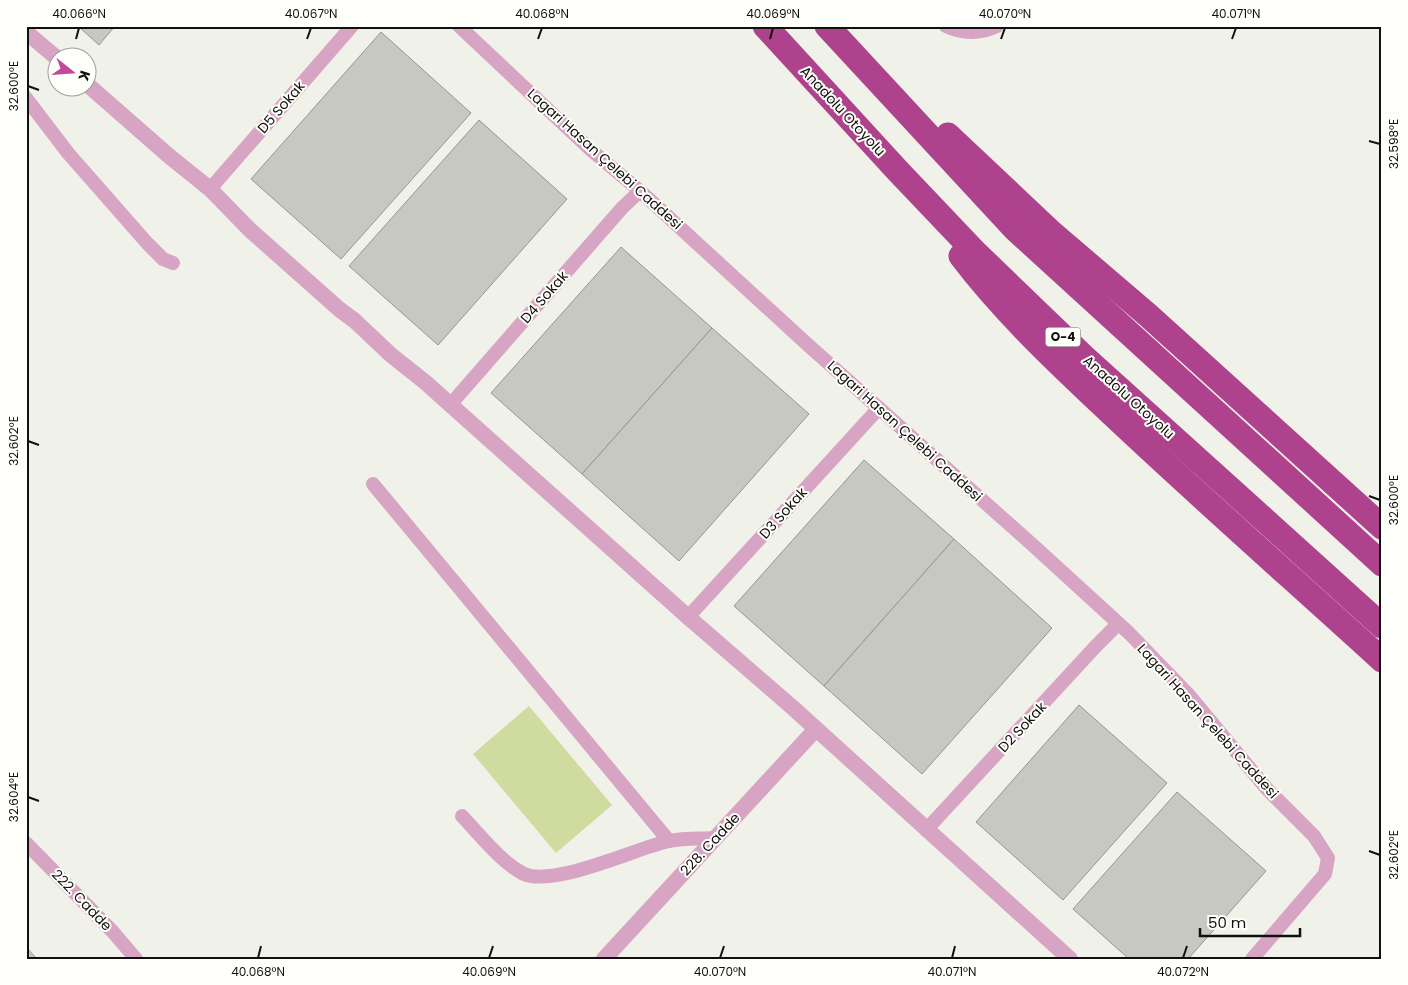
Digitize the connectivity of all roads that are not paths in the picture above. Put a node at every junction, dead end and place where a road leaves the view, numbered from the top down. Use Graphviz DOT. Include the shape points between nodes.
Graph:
graph roads {
  1 [pos="352,26"];
  2 [pos="460,26"];
  3 [pos="764,26"];
  4 [pos="827,26"];
  5 [pos="833,26"];
  6 [pos="946,26"];
  7 [pos="997,26"];
  8 [pos="26,32"];
  9 [pos="48,51"];
  10 [pos="98,94"];
  11 [pos="26,98"];
  12 [pos="897,170"];
  13 [pos="210,189"];
  14 [pos="640,191"];
  15 [pos="173,263"];
  16 [pos="450,405"];
  17 [pos="879,408"];
  18 [pos="373,484"];
  19 [pos="1382,528"];
  20 [pos="1382,564"];
  21 [pos="688,617"];
  22 [pos="1118,624"];
  23 [pos="1382,626"];
  24 [pos="1382,660"];
  25 [pos="816,729"];
  26 [pos="462,816"];
  27 [pos="926,830"];
  28 [pos="714,838"];
  29 [pos="669,841"];
  30 [pos="26,843"];
  31 [pos="136,959"];
  32 [pos="604,959"];
  33 [pos="1070,959"];
  34 [pos="1252,959"];
  1 -- 13 [label="street, D5 Sokak"];
  2 -- 14 [label="street, Lagari Hasan Çelebi Caddesi" via="591,150"];
  3 -- 12 [label="highway, Anadolu Otoyolu / O-4"];
  4 -- 20 [label="highway" via="1015,228"];
  5 -- 19 [label="highway" via="1052,233 1149,316"];
  6 -- 7 [label="street" via="966,33 988,31"];
  8 -- 9 [label="street"];
  10 -- 13 [label="street"];
  11 -- 15 [label="street" via="68,153 147,243 163,259"];
  12 -- 23 [label="highway, Anadolu Otoyolu / O-4" via="976,253 1084,357"];
  12 -- 24 [label="highway" via="983,285 1064,369"];
  13 -- 16 [label="street" via="250,230"];
  14 -- 16 [label="street, D4 Sokak"];
  14 -- 17 [label="street, Lagari Hasan Çelebi Caddesi"];
  16 -- 21 [label="street"];
  17 -- 21 [label="street, D3 Sokak"];
  17 -- 22 [label="street, Lagari Hasan Çelebi Caddesi"];
  18 -- 29 [label="street"];
  21 -- 25 [label="street"];
  22 -- 27 [label="street, D2 Sokak"];
  22 -- 34 [label="street, Lagari Hasan Çelebi Caddesi" via="1188,694 1267,788 1314,836 1328,858 1325,874"];
  25 -- 27 [label="street"];
  25 -- 28 [label="street, 228. Cadde"];
  26 -- 29 [label="street" via="507,863 531,877 560,875"];
  27 -- 33 [label="street"];
  28 -- 29 [label="street"];
  28 -- 32 [label="street, 228. Cadde"];
  30 -- 31 [label="street, 222. Cadde"];
}
